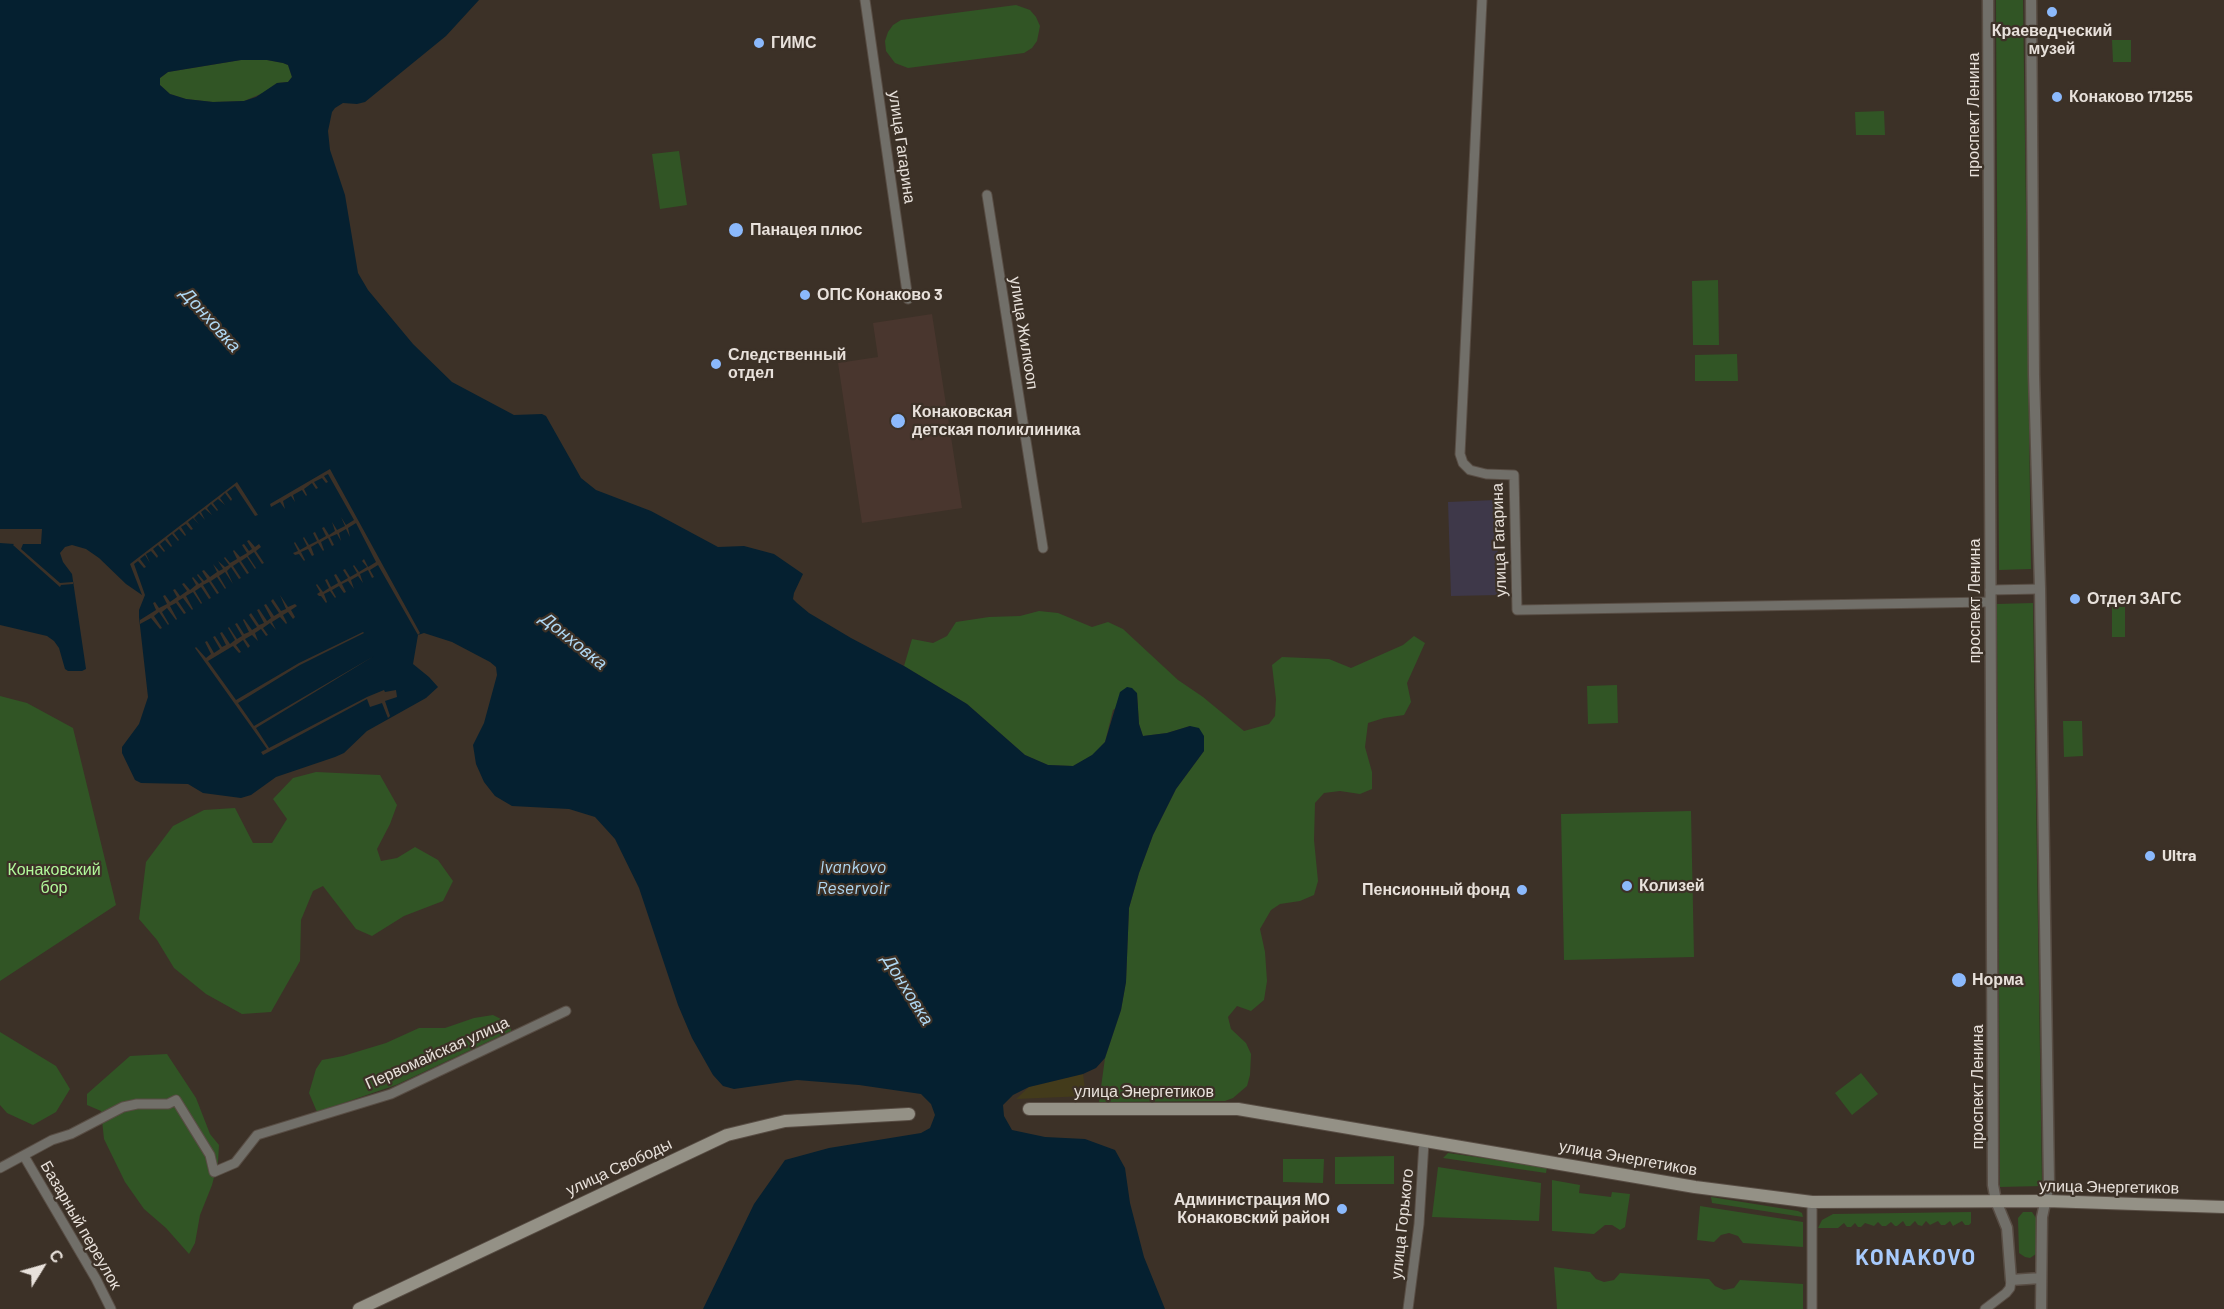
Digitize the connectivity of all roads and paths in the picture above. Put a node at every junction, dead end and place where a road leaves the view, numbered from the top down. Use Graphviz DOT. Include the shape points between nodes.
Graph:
graph roads {
  1 [pos="865,0"];
  2 [pos="1482,0"];
  3 [pos="1989,0"];
  4 [pos="2031,0"];
  5 [pos="987,195"];
  6 [pos="908,299"];
  7 [pos="1043,548"];
  8 [pos="2040,589"];
  9 [pos="1990,590"];
  10 [pos="1990,602"];
  11 [pos="566,1011"];
  12 [pos="1029,1109"];
  13 [pos="909,1114"];
  14 [pos="1425,1142"];
  15 [pos="24,1156"];
  16 [pos="0,1168"];
  17 [pos="1996,1201"];
  18 [pos="2047,1201"];
  19 [pos="1812,1202"];
  20 [pos="2224,1207"];
  21 [pos="2041,1278"];
  22 [pos="2011,1280"];
  23 [pos="111,1309"];
  24 [pos="359,1309"];
  25 [pos="1408,1309"];
  26 [pos="1812,1309"];
  27 [pos="1985,1309"];
  28 [pos="2041,1309"];
  1 -- 6 [label="street, улица Гагарина"];
  2 -- 10 [label="street, улица Гагарина" via="1460,454 1470,470 1514,475 1517,610"];
  3 -- 9 [label="street, проспект Ленина"];
  4 -- 8 [label="street"];
  5 -- 7 [label="street, улица Жилкооп"];
  8 -- 9 [label="street"];
  8 -- 18 [label="street"];
  9 -- 10 [label="street, проспект Ленина"];
  10 -- 17 [label="street, проспект Ленина"];
  11 -- 15 [label="street, Первомайская улица" via="391,1094 257,1135 235,1163 214,1172 210,1155 176,1100 123,1107"];
  12 -- 14 [label="main road, улица Энергетиков" via="1238,1109"];
  13 -- 24 [label="main road, улица Свободы" via="785,1121 727,1135"];
  14 -- 19 [label="main road, улица Энергетиков"];
  14 -- 25 [label="street, улица Горького"];
  15 -- 16 [label="street, Первомайская улица"];
  15 -- 23 [label="street, Базарный переулок"];
  17 -- 18 [label="main road, улица Энергетиков"];
  17 -- 19 [label="main road, улица Энергетиков"];
  17 -- 22 [label="street, проспект Ленина" via="2007,1228"];
  18 -- 20 [label="main road, улица Энергетиков"];
  18 -- 21 [label="street" via="2042,1217"];
  19 -- 26 [label="street"];
  21 -- 22 [label="street"];
  21 -- 28 [label="street"];
  22 -- 27 [label="street" via="2006,1293"];
}
